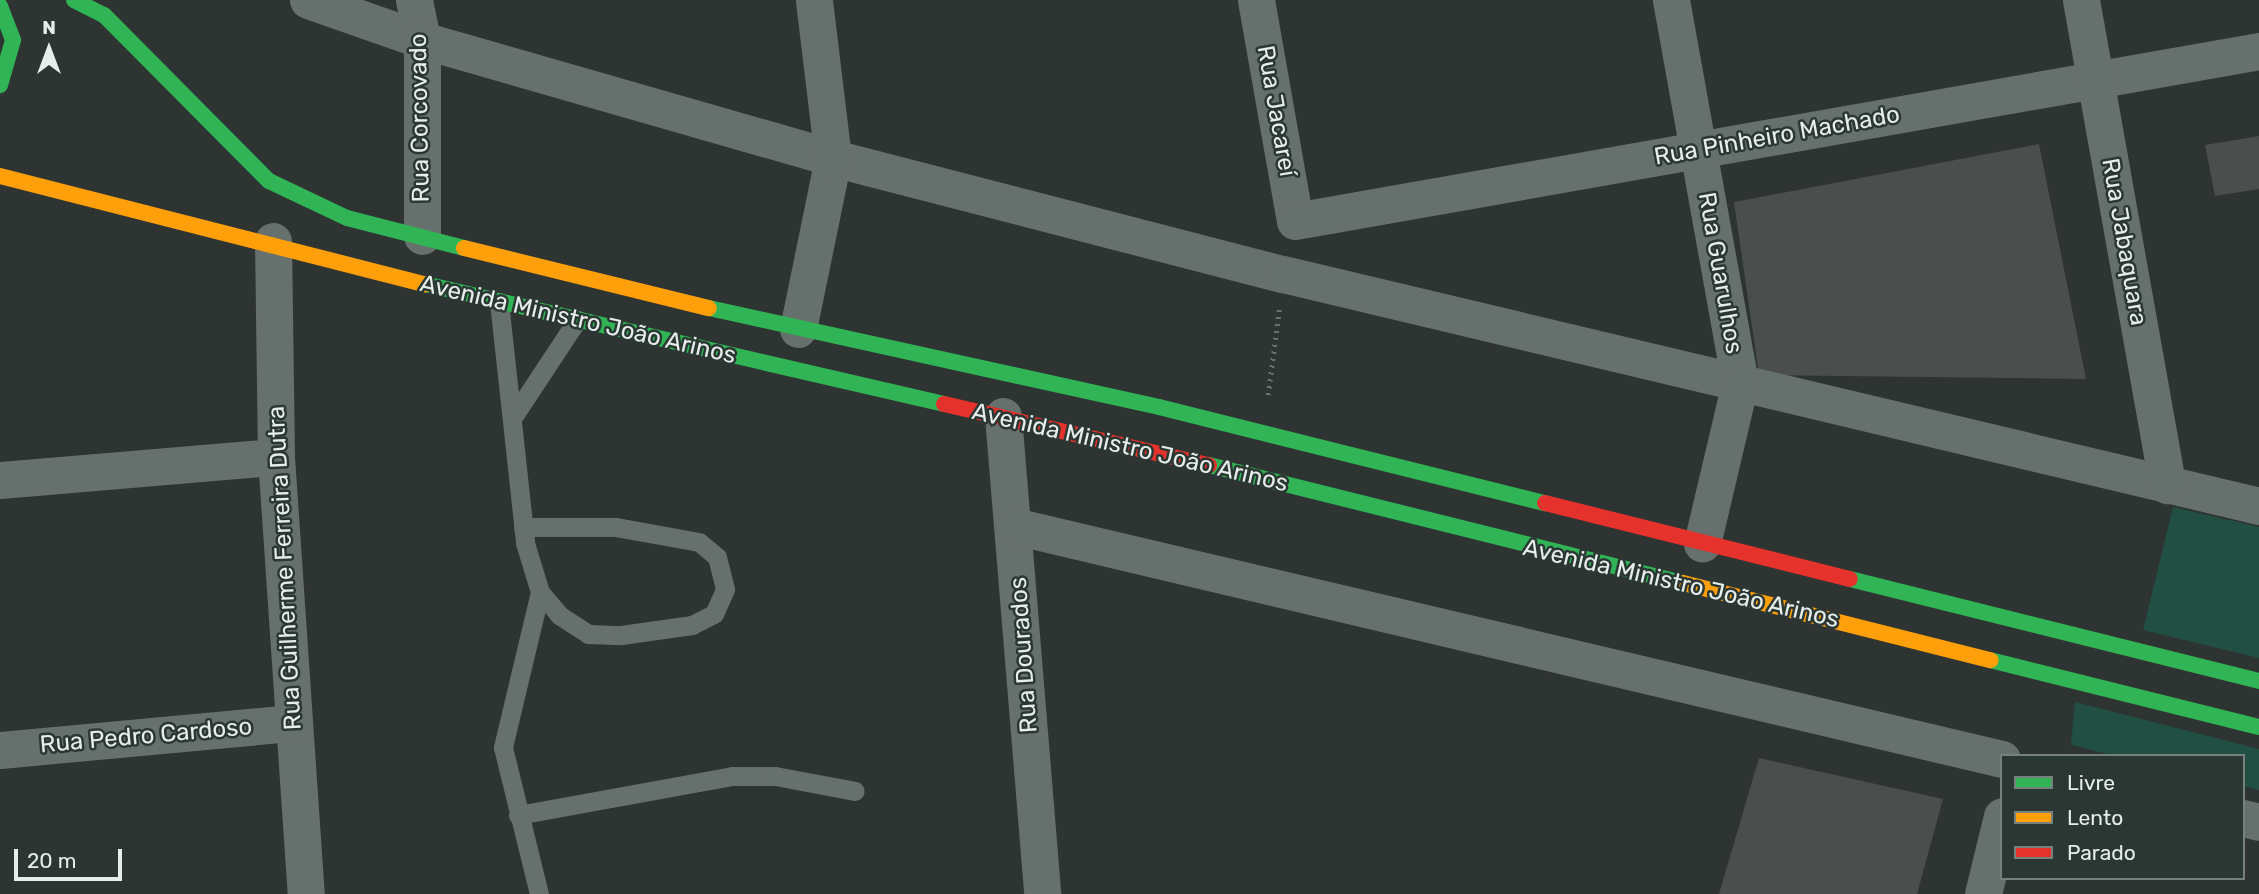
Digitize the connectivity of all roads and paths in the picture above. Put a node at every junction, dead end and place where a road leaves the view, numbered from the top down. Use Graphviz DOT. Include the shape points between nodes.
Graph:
graph roads {
  1 [pos="74,0"];
  2 [pos="308,0"];
  3 [pos="414,0"];
  4 [pos="814,0"];
  5 [pos="1256,0"];
  6 [pos="1671,0"];
  7 [pos="2081,0"];
  8 [pos="0,6"];
  9 [pos="422,40"];
  10 [pos="2259,51"];
  11 [pos="2095,80"];
  12 [pos="0,85"];
  13 [pos="1698,150"];
  14 [pos="833,158"];
  15 [pos="0,176"];
  16 [pos="1295,221"];
  17 [pos="422,236"];
  18 [pos="273,241"];
  19 [pos="1283,274"];
  20 [pos="499,302"];
  21 [pos="577,320"];
  22 [pos="798,328"];
  23 [pos="1740,383"];
  24 [pos="515,414"];
  25 [pos="1003,416"];
  26 [pos="1263,434"];
  27 [pos="276,457"];
  28 [pos="0,480"];
  29 [pos="2167,485"];
  30 [pos="2259,506"];
  31 [pos="1014,526"];
  32 [pos="523,527"];
  33 [pos="1702,544"];
  34 [pos="540,592"];
  35 [pos="2259,681"];
  36 [pos="293,723"];
  37 [pos="2259,727"];
  38 [pos="0,750"];
  39 [pos="2000,760"];
  40 [pos="855,791"];
  41 [pos="518,815"];
  42 [pos="2000,824"];
  43 [pos="306,894"];
  44 [pos="539,894"];
  45 [pos="1042,894"];
  46 [pos="1983,894"];
  1 -- 17 [label="highway, Avenida Ministro João Arinos" via="104,15 270,181 309,205"];
  2 -- 9 [label="street"];
  3 -- 9 [label="street, Rua Corcovado"];
  4 -- 14 [label="street"];
  5 -- 16 [label="street, Rua Jacareí"];
  6 -- 13 [label="street, Rua Guarulhos"];
  7 -- 11 [label="street, Rua Jabaquara"];
  8 -- 12 [label="highway" via="13,40"];
  9 -- 14 [label="street"];
  9 -- 17 [label="street, Rua Corcovado"];
  10 -- 11 [label="street, Rua Pinheiro Machado"];
  11 -- 13 [label="street, Rua Pinheiro Machado"];
  11 -- 29 [label="street, Rua Jabaquara"];
  13 -- 16 [label="street, Rua Pinheiro Machado"];
  13 -- 23 [label="street, Rua Guarulhos"];
  14 -- 19 [label="street"];
  14 -- 22 [label="street"];
  15 -- 18 [label="highway, Avenida Ministro João Arinos"];
  17 -- 22 [label="highway, Avenida Ministro João Arinos"];
  18 -- 20 [label="highway, Avenida Ministro João Arinos"];
  18 -- 27 [label="street, Rua Guilherme Ferreira Dutra"];
  19 -- 23 [label="street"];
  19 -- 26 [label="path"];
  20 -- 21 [label="highway, Avenida Ministro João Arinos"];
  20 -- 24 [label="lane"];
  21 -- 24 [label="lane"];
  21 -- 25 [label="highway, Avenida Ministro João Arinos"];
  22 -- 26 [label="highway, Avenida Ministro João Arinos"];
  23 -- 29 [label="street"];
  23 -- 33 [label="street, Rua Guarulhos"];
  24 -- 32 [label="lane"];
  25 -- 31 [label="street, Rua Dourados"];
  25 -- 37 [label="highway, Avenida Ministro João Arinos"];
  26 -- 33 [label="highway, Avenida Ministro João Arinos"];
  27 -- 28 [label="street"];
  27 -- 36 [label="street, Rua Guilherme Ferreira Dutra"];
  29 -- 30 [label="street"];
  31 -- 39 [label="street"];
  31 -- 45 [label="street, Rua Dourados"];
  32 -- 34 [label="lane"];
  32 -- 34 [label="lane" via="616,527 699,542 717,557 725,589 714,614 692,625 621,635 588,634 559,615"];
  33 -- 35 [label="highway, Avenida Ministro João Arinos"];
  34 -- 41 [label="lane" via="503,747"];
  36 -- 38 [label="street, Rua Pedro Cardoso"];
  36 -- 43 [label="street, Rua Guilherme Ferreira Dutra"];
  40 -- 41 [label="lane" via="775,776 732,776"];
  41 -- 44 [label="lane"];
  42 -- 46 [label="street"];
}
